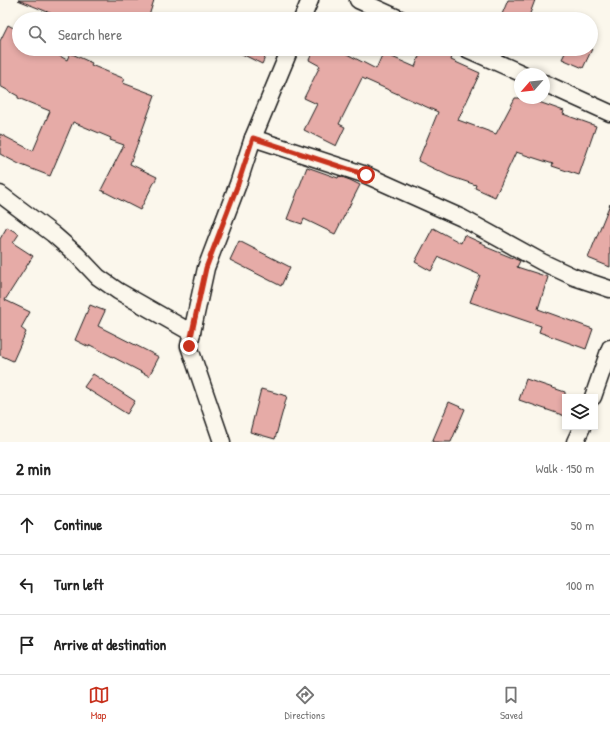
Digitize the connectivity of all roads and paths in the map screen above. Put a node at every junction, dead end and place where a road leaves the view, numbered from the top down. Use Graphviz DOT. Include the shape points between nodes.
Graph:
graph roads {
  1 [pos="310,0"];
  2 [pos="358,0"];
  3 [pos="305,12"];
  4 [pos="385,12"];
  5 [pos="287,56"];
  6 [pos="483,56"];
  7 [pos="514,70"];
  8 [pos="550,86"];
  9 [pos="610,113"];
  10 [pos="253,138"];
  11 [pos="0,194"];
  12 [pos="610,289"];
  13 [pos="192,333"];
  14 [pos="610,348"];
  15 [pos="594,394"];
  16 [pos="581,430"];
  17 [pos="222,442"];
  18 [pos="575,442"];
  1 -- 3 [label="street"];
  2 -- 4 [label="street"];
  5 -- 10 [label="street"];
  6 -- 7 [label="street"];
  8 -- 9 [label="street"];
  10 -- 12 [label="street" via="366,175 462,218 574,277"];
  10 -- 13 [label="street" via="206,268"];
  11 -- 13 [label="street" via="53,234 113,288"];
  13 -- 17 [label="street" via="189,346"];
  14 -- 15 [label="street"];
  16 -- 18 [label="street"];
}
